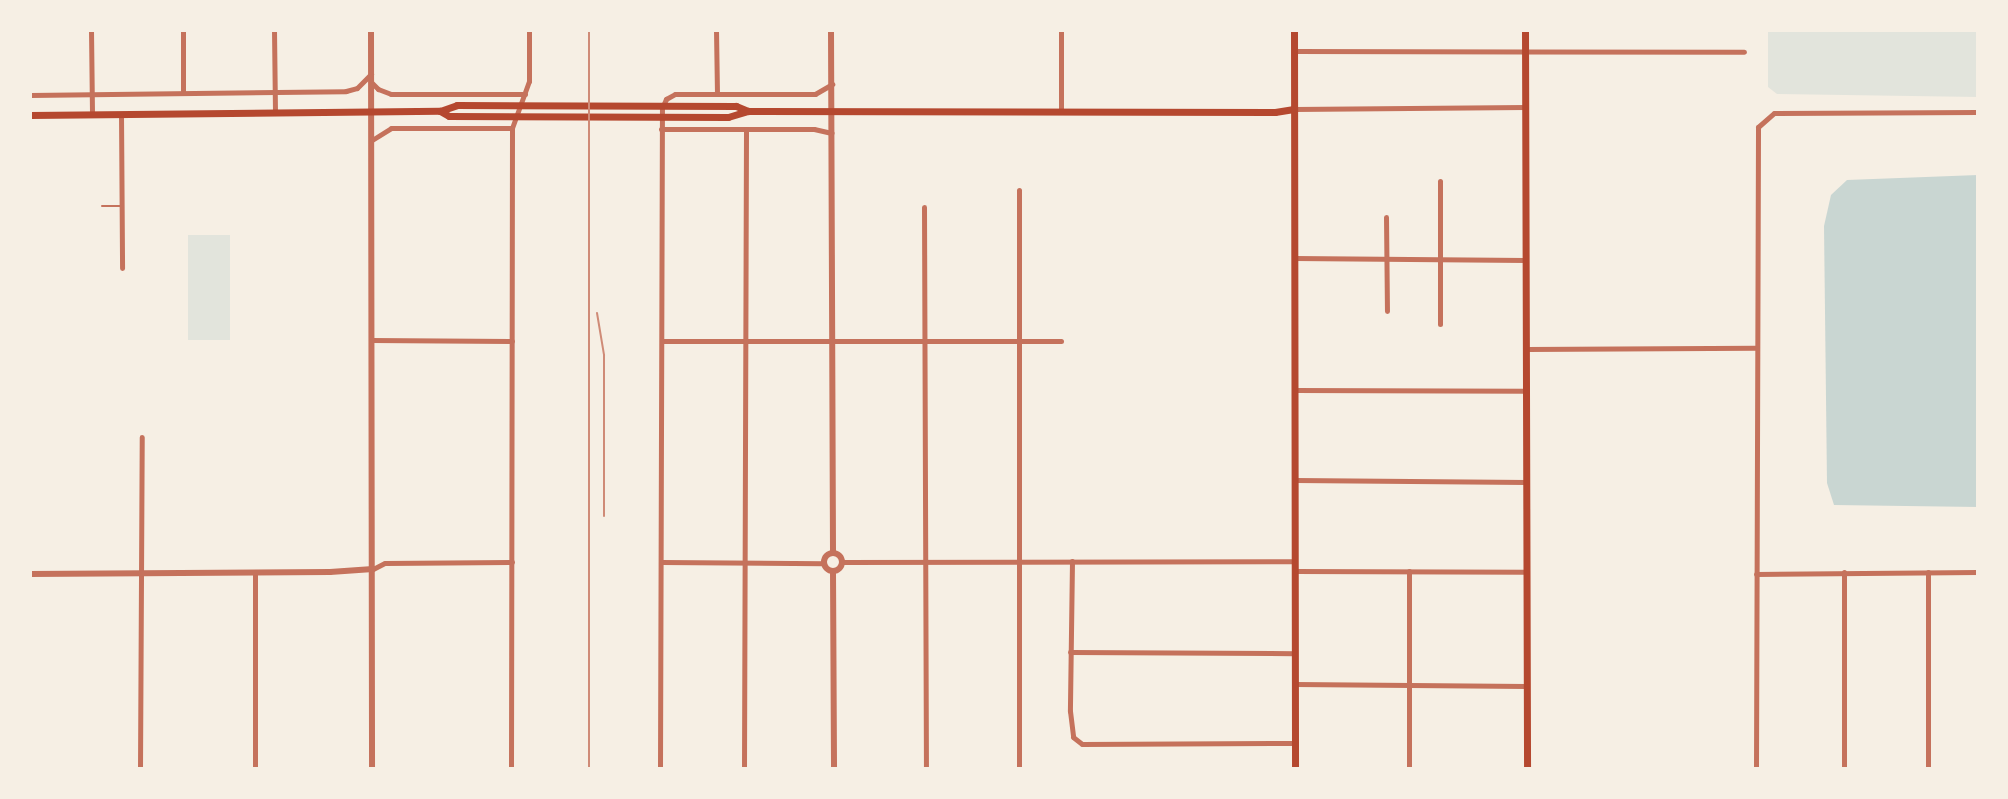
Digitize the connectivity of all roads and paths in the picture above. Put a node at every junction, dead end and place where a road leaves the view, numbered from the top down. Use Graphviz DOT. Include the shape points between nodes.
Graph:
graph roads {
  1 [pos="91,30"];
  2 [pos="183,30"];
  3 [pos="274,30"];
  4 [pos="371,30"];
  5 [pos="529,30"];
  6 [pos="716,30"];
  7 [pos="831,30"];
  8 [pos="1061,30"];
  9 [pos="1294,30"];
  10 [pos="1525,30"];
  11 [pos="1295,51"];
  12 [pos="1527,51"];
  13 [pos="1744,52"];
  14 [pos="372,73"];
  15 [pos="371,82"];
  16 [pos="832,84"];
  17 [pos="275,92"];
  18 [pos="717,92"];
  19 [pos="183,93"];
  20 [pos="91,94"];
  21 [pos="525,94"];
  22 [pos="30,95"];
  23 [pos="1527,107"];
  24 [pos="1294,109"];
  25 [pos="372,111"];
  26 [pos="440,111"];
  27 [pos="748,111"];
  28 [pos="832,111"];
  29 [pos="275,112"];
  30 [pos="1061,112"];
  31 [pos="1978,112"];
  32 [pos="92,114"];
  33 [pos="121,114"];
  34 [pos="30,115"];
  35 [pos="512,128"];
  36 [pos="661,129"];
  37 [pos="746,129"];
  38 [pos="832,134"];
  39 [pos="371,141"];
  40 [pos="1440,181"];
  41 [pos="1019,190"];
  42 [pos="102,206"];
  43 [pos="121,206"];
  44 [pos="924,207"];
  45 [pos="1386,217"];
  46 [pos="1294,258"];
  47 [pos="1387,258"];
  48 [pos="1440,258"];
  49 [pos="1527,260"];
  50 [pos="122,268"];
  51 [pos="1387,311"];
  52 [pos="1440,324"];
  53 [pos="370,340"];
  54 [pos="512,341"];
  55 [pos="662,341"];
  56 [pos="745,341"];
  57 [pos="833,341"];
  58 [pos="926,341"];
  59 [pos="1018,341"];
  60 [pos="1061,341"];
  61 [pos="1756,348"];
  62 [pos="1527,349"];
  63 [pos="1295,390"];
  64 [pos="1527,391"];
  65 [pos="142,437"];
  66 [pos="1295,480"];
  67 [pos="1527,482"];
  68 [pos="833,553"];
  69 [pos="1019,561"];
  70 [pos="1072,561"];
  71 [pos="1295,561"];
  72 [pos="512,562"];
  73 [pos="661,562"];
  74 [pos="742,562"];
  75 [pos="843,562"];
  76 [pos="926,562"];
  77 [pos="824,563"];
  78 [pos="373,569"];
  79 [pos="1295,571"];
  80 [pos="1409,571"];
  81 [pos="833,572"];
  82 [pos="1527,572"];
  83 [pos="1844,572"];
  84 [pos="1928,572"];
  85 [pos="1978,572"];
  86 [pos="255,573"];
  87 [pos="30,574"];
  88 [pos="141,574"];
  89 [pos="1756,574"];
  90 [pos="1070,652"];
  91 [pos="1295,653"];
  92 [pos="1295,684"];
  93 [pos="1409,685"];
  94 [pos="1527,686"];
  95 [pos="1295,743"];
  96 [pos="140,769"];
  97 [pos="255,769"];
  98 [pos="372,769"];
  99 [pos="511,769"];
  100 [pos="660,769"];
  101 [pos="744,769"];
  102 [pos="834,769"];
  103 [pos="926,769"];
  104 [pos="1019,769"];
  105 [pos="1295,769"];
  106 [pos="1409,769"];
  107 [pos="1527,769"];
  108 [pos="1756,769"];
  109 [pos="1844,769"];
  110 [pos="1928,769"];
  1 -- 20 [label="street"];
  2 -- 19 [label="street"];
  3 -- 17 [label="street"];
  4 -- 14 [label="street"];
  5 -- 21 [label="street"];
  6 -- 18 [label="street"];
  7 -- 16 [label="street"];
  8 -- 30 [label="street"];
  9 -- 11 [label="main road"];
  10 -- 12 [label="main road"];
  11 -- 12 [label="street"];
  11 -- 24 [label="main road"];
  12 -- 13 [label="street"];
  12 -- 23 [label="main road"];
  14 -- 15 [label="street"];
  14 -- 17 [label="street" via="353,90"];
  15 -- 21 [label="street" via="391,94"];
  15 -- 25 [label="street"];
  16 -- 18 [label="street" via="815,94"];
  16 -- 28 [label="street"];
  17 -- 19 [label="street"];
  17 -- 29 [label="street"];
  18 -- 36 [label="street" via="666,99"];
  19 -- 20 [label="street"];
  20 -- 22 [label="street"];
  20 -- 32 [label="street"];
  21 -- 35 [label="street"];
  23 -- 24 [label="street"];
  23 -- 49 [label="main road"];
  24 -- 30 [label="main road"];
  24 -- 46 [label="main road"];
  25 -- 26 [label="main road"];
  25 -- 29 [label="main road"];
  25 -- 39 [label="street"];
  26 -- 27 [label="main road" via="457,116 728,117"];
  26 -- 27 [label="main road" via="457,105 728,106"];
  27 -- 28 [label="main road"];
  28 -- 30 [label="main road"];
  28 -- 38 [label="street"];
  29 -- 33 [label="main road"];
  31 -- 61 [label="street" via="1774,113 1763,120 1758,127"];
  32 -- 33 [label="main road"];
  32 -- 34 [label="main road"];
  33 -- 43 [label="street"];
  35 -- 39 [label="street" via="391,128"];
  35 -- 54 [label="street"];
  36 -- 37 [label="street"];
  36 -- 55 [label="street"];
  37 -- 38 [label="street"];
  37 -- 56 [label="street"];
  38 -- 57 [label="street"];
  39 -- 53 [label="street"];
  40 -- 48 [label="street"];
  41 -- 59 [label="street"];
  42 -- 43 [label="lane"];
  43 -- 50 [label="street"];
  44 -- 58 [label="street"];
  45 -- 47 [label="street"];
  46 -- 47 [label="street"];
  46 -- 63 [label="main road"];
  47 -- 48 [label="street"];
  47 -- 51 [label="street"];
  48 -- 49 [label="street"];
  48 -- 52 [label="street"];
  49 -- 62 [label="main road"];
  53 -- 54 [label="street"];
  53 -- 78 [label="street"];
  54 -- 72 [label="street"];
  55 -- 56 [label="street"];
  55 -- 73 [label="street"];
  56 -- 57 [label="street"];
  56 -- 74 [label="street"];
  57 -- 58 [label="street"];
  57 -- 68 [label="street"];
  58 -- 59 [label="street"];
  58 -- 76 [label="street"];
  59 -- 60 [label="street"];
  59 -- 69 [label="street"];
  61 -- 62 [label="street"];
  61 -- 89 [label="street"];
  62 -- 64 [label="main road"];
  63 -- 64 [label="street"];
  63 -- 66 [label="main road"];
  64 -- 67 [label="main road"];
  65 -- 88 [label="street"];
  66 -- 67 [label="street"];
  66 -- 71 [label="main road"];
  67 -- 82 [label="main road"];
  68 -- 75 [label="street"];
  68 -- 77 [label="street"];
  69 -- 70 [label="street"];
  69 -- 76 [label="street"];
  69 -- 104 [label="street"];
  70 -- 71 [label="street"];
  70 -- 90 [label="street"];
  71 -- 79 [label="main road"];
  72 -- 78 [label="street" via="385,563"];
  72 -- 99 [label="street"];
  73 -- 74 [label="street"];
  73 -- 100 [label="street"];
  74 -- 77 [label="street"];
  74 -- 101 [label="street"];
  75 -- 76 [label="street"];
  75 -- 81 [label="street"];
  76 -- 103 [label="street"];
  77 -- 81 [label="street"];
  78 -- 86 [label="street"];
  78 -- 98 [label="street"];
  79 -- 80 [label="street"];
  79 -- 91 [label="main road"];
  80 -- 82 [label="street"];
  80 -- 93 [label="street"];
  81 -- 102 [label="street"];
  82 -- 94 [label="main road"];
  83 -- 84 [label="street"];
  83 -- 89 [label="street"];
  83 -- 109 [label="street"];
  84 -- 85 [label="street"];
  84 -- 110 [label="street"];
  86 -- 88 [label="street"];
  86 -- 97 [label="street"];
  87 -- 88 [label="street"];
  88 -- 96 [label="street"];
  89 -- 108 [label="street"];
  90 -- 91 [label="street"];
  90 -- 95 [label="street" via="1073,737 1082,744"];
  91 -- 92 [label="main road"];
  92 -- 93 [label="street"];
  92 -- 95 [label="main road"];
  93 -- 94 [label="street"];
  93 -- 106 [label="street"];
  94 -- 107 [label="main road"];
  95 -- 105 [label="main road"];
}
